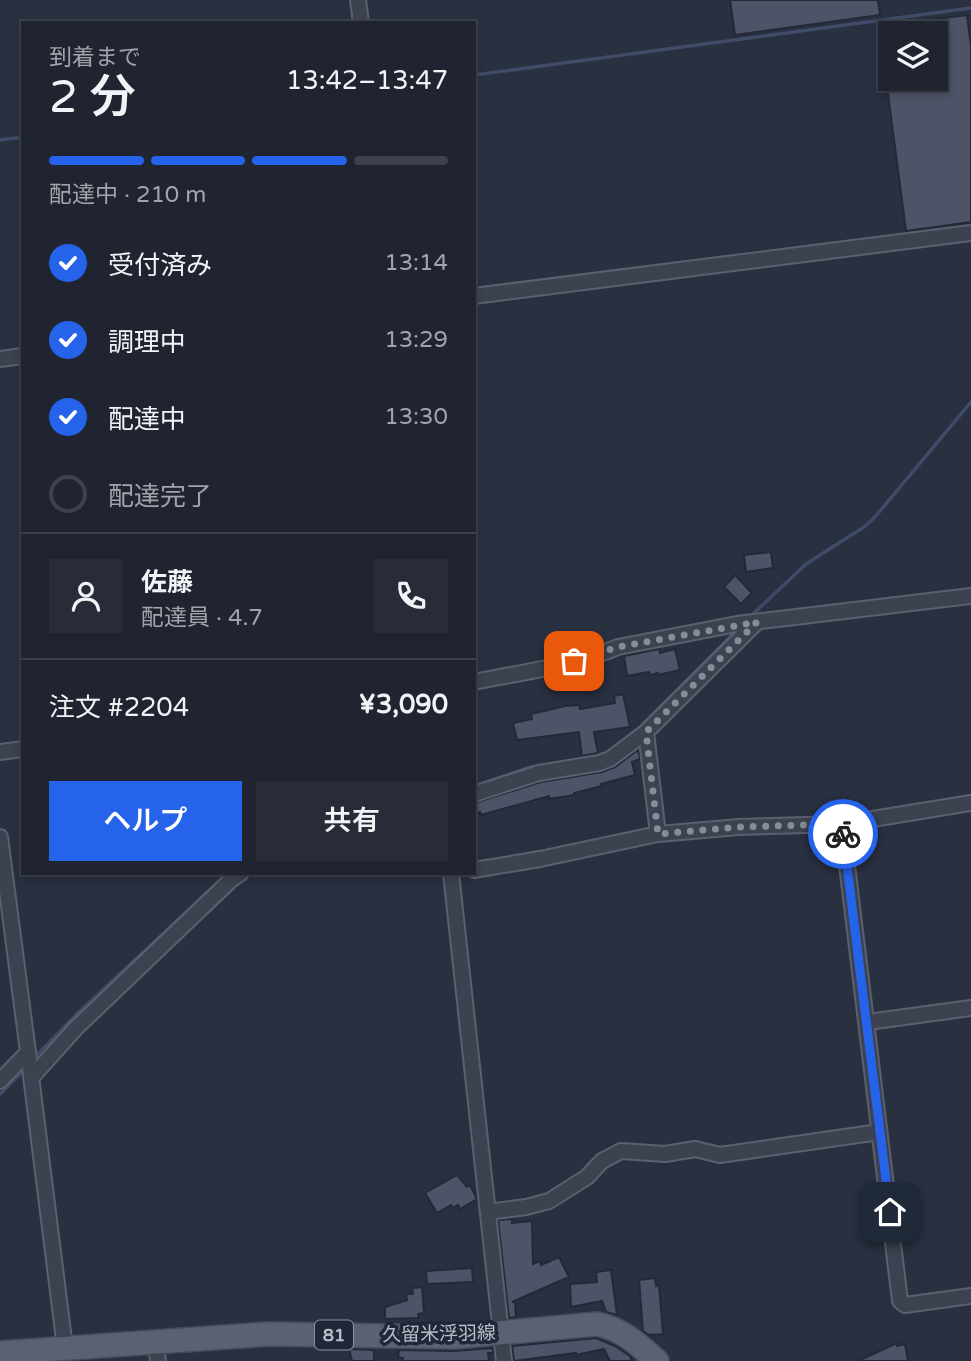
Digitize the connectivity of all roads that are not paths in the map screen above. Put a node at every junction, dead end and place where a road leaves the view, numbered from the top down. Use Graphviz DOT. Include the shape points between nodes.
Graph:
graph roads {
  1 [pos="358,0"];
  2 [pos="361,21"];
  3 [pos="971,233"];
  4 [pos="476,296"];
  5 [pos="21,356"];
  6 [pos="0,359"];
  7 [pos="971,596"];
  8 [pos="748,623"];
  9 [pos="476,682"];
  10 [pos="646,732"];
  11 [pos="21,749"];
  12 [pos="0,752"];
  13 [pos="476,793"];
  14 [pos="971,803"];
  15 [pos="842,824"];
  16 [pos="658,834"];
  17 [pos="0,837"];
  18 [pos="476,870"];
  19 [pos="238,875"];
  20 [pos="453,875"];
  21 [pos="971,1008"];
  22 [pos="868,1022"];
  23 [pos="30,1063"];
  24 [pos="0,1081"];
  25 [pos="880,1132"];
  26 [pos="488,1212"];
  27 [pos="971,1296"];
  28 [pos="500,1332"];
  29 [pos="65,1348"];
  30 [pos="156,1351"];
  31 [pos="0,1353"];
  32 [pos="26,1356"];
  33 [pos="503,1361"];
  34 [pos="657,1361"];
  1 -- 2 [label="street"];
  3 -- 4 [label="street"];
  5 -- 6 [label="street"];
  7 -- 8 [label="street"];
  8 -- 9 [label="street" via="618,647"];
  8 -- 10 [label="street"];
  10 -- 13 [label="street" via="599,763 539,773"];
  10 -- 16 [label="street"];
  11 -- 12 [label="street"];
  14 -- 15 [label="street"];
  15 -- 16 [label="street"];
  15 -- 22 [label="street"];
  16 -- 18 [label="street"];
  17 -- 23 [label="street"];
  19 -- 23 [label="street" via="76,1028"];
  20 -- 26 [label="street"];
  21 -- 22 [label="street"];
  22 -- 25 [label="street"];
  23 -- 24 [label="street"];
  23 -- 29 [label="street"];
  25 -- 26 [label="street" via="720,1156 695,1149 665,1154 621,1151 549,1201"];
  25 -- 27 [label="street" via="900,1301 905,1305"];
  26 -- 28 [label="street"];
  28 -- 30 [label="main road, 久留米浮羽線 / 81" via="454,1337 268,1334"];
  28 -- 33 [label="street"];
  28 -- 34 [label="main road, 久留米浮羽線 / 81" via="597,1324 631,1337"];
  29 -- 30 [label="main road, 久留米浮羽線 / 81"];
  29 -- 32 [label="main road, 久留米浮羽線 / 81"];
  31 -- 32 [label="main road, 久留米浮羽線 / 81"];
}
